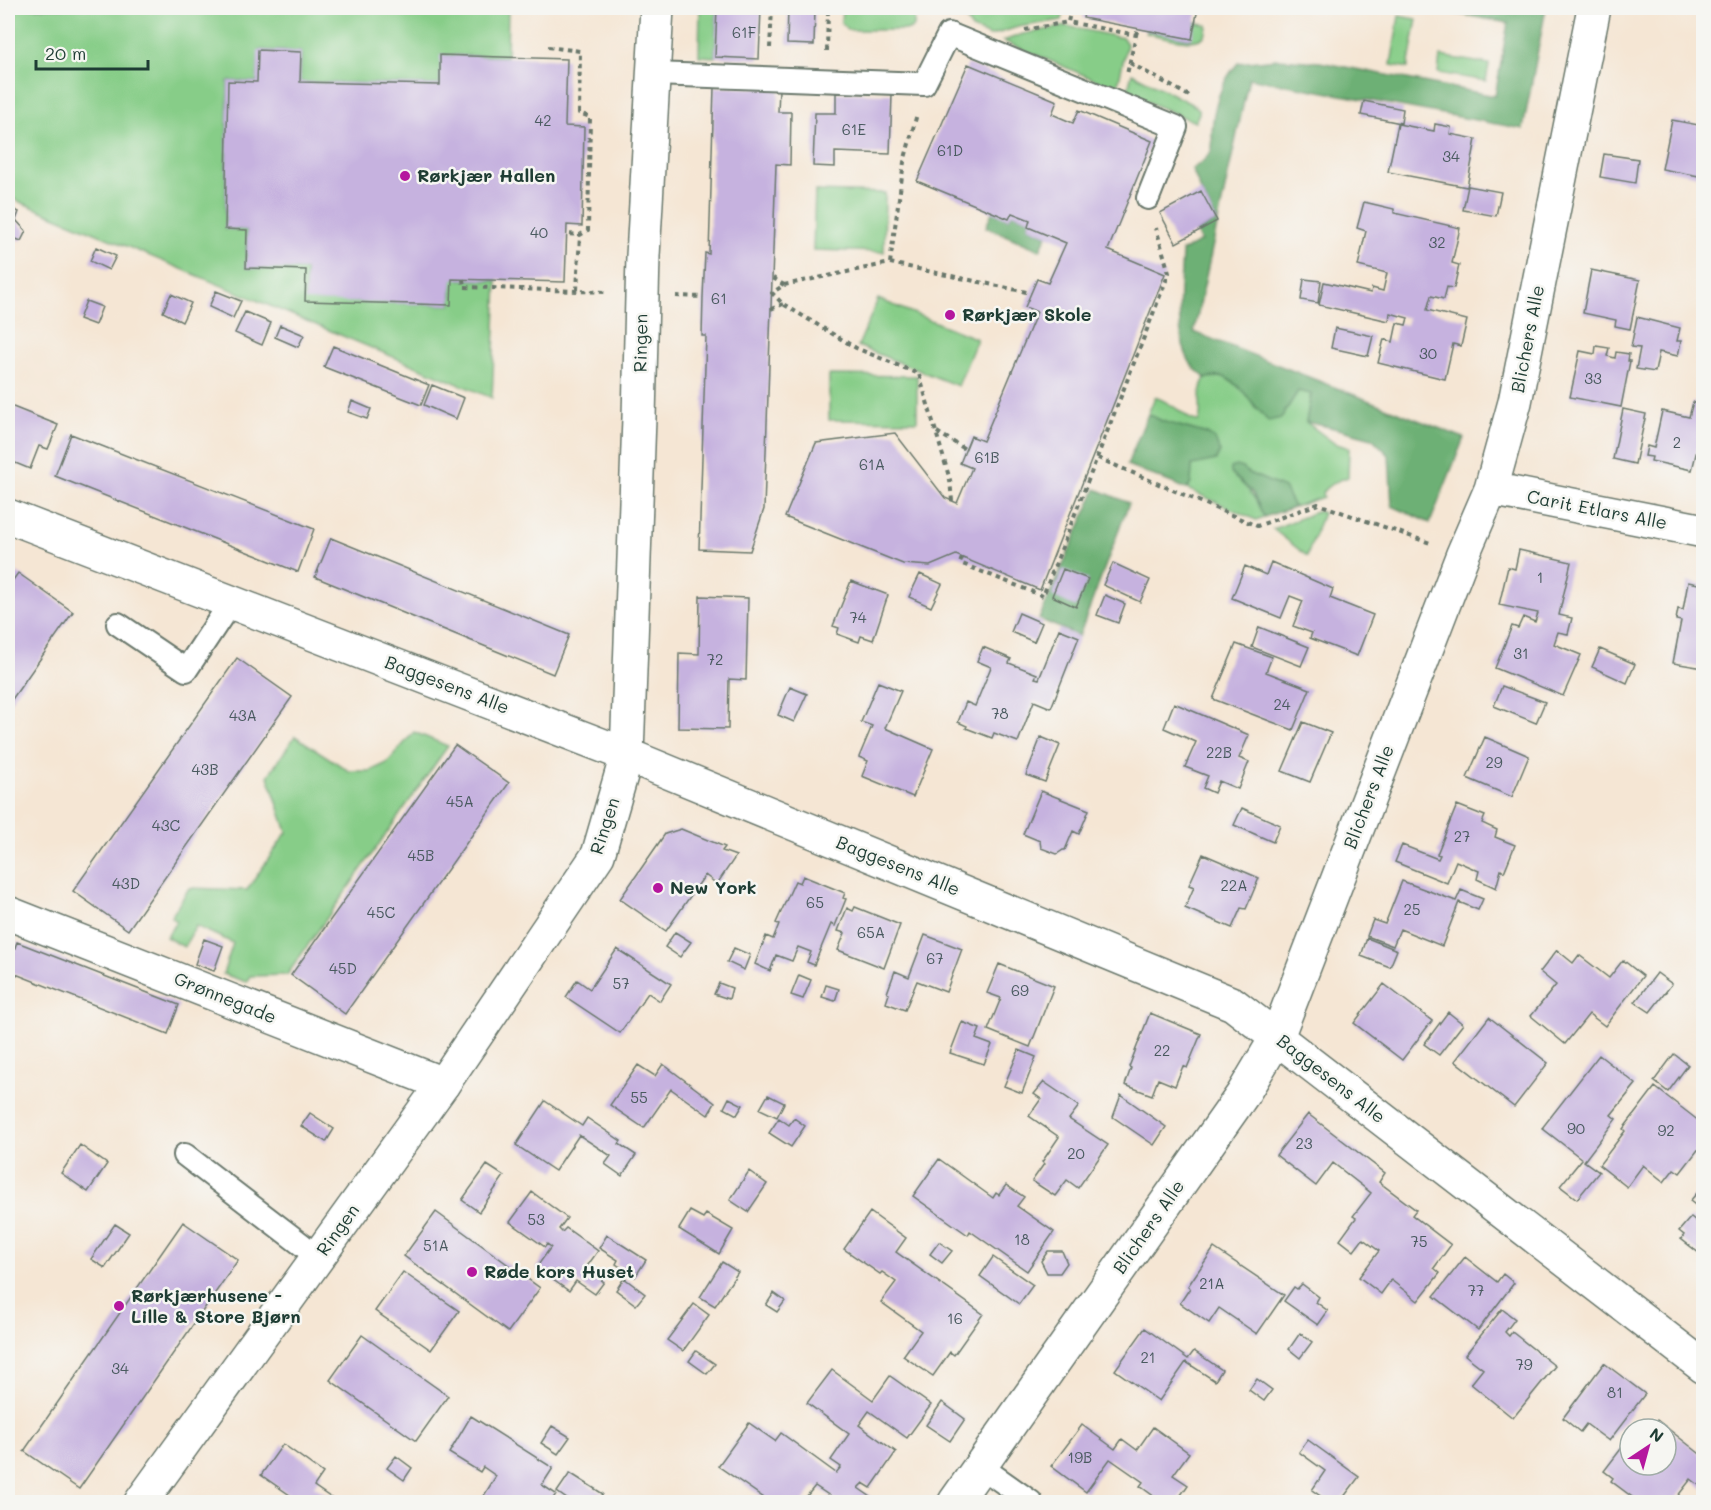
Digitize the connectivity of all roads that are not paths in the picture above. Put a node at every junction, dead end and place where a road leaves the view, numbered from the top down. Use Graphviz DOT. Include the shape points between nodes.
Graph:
graph roads {
  1 [pos="657,8"];
  2 [pos="1594,8"];
  3 [pos="654,74"];
  4 [pos="1148,198"];
  5 [pos="1491,489"];
  6 [pos="8,516"];
  7 [pos="1704,531"];
  8 [pos="231,602"];
  9 [pos="117,624"];
  10 [pos="627,755"];
  11 [pos="8,912"];
  12 [pos="1277,1037"];
  13 [pos="443,1084"];
  14 [pos="185,1155"];
  15 [pos="318,1257"];
  16 [pos="1704,1367"];
  17 [pos="980,1466"];
  18 [pos="141,1503"];
  19 [pos="955,1503"];
  20 [pos="1031,1503"];
  1 -- 3 [label="street, Ringen"];
  2 -- 5 [label="street, Blichers Alle" via="1515,402"];
  3 -- 4 [label="lane" via="924,84 949,34 1176,127"];
  3 -- 10 [label="street, Ringen" via="642,295"];
  5 -- 7 [label="street, Carit Etlars Alle"];
  5 -- 12 [label="street, Blichers Alle"];
  6 -- 8 [label="street, Baggesens Alle"];
  8 -- 9 [label="lane" via="186,670"];
  8 -- 10 [label="street, Baggesens Alle"];
  10 -- 12 [label="street, Baggesens Alle" via="1233,1004"];
  10 -- 13 [label="street, Ringen" via="598,855"];
  11 -- 13 [label="street, Grønnegade"];
  12 -- 16 [label="street, Baggesens Alle"];
  12 -- 17 [label="street, Blichers Alle" via="1244,1094"];
  13 -- 15 [label="street, Ringen"];
  14 -- 15 [label="lane"];
  15 -- 18 [label="street, Ringen"];
  17 -- 19 [label="street, Blichers Alle"];
  17 -- 20 [label="lane"];
}
